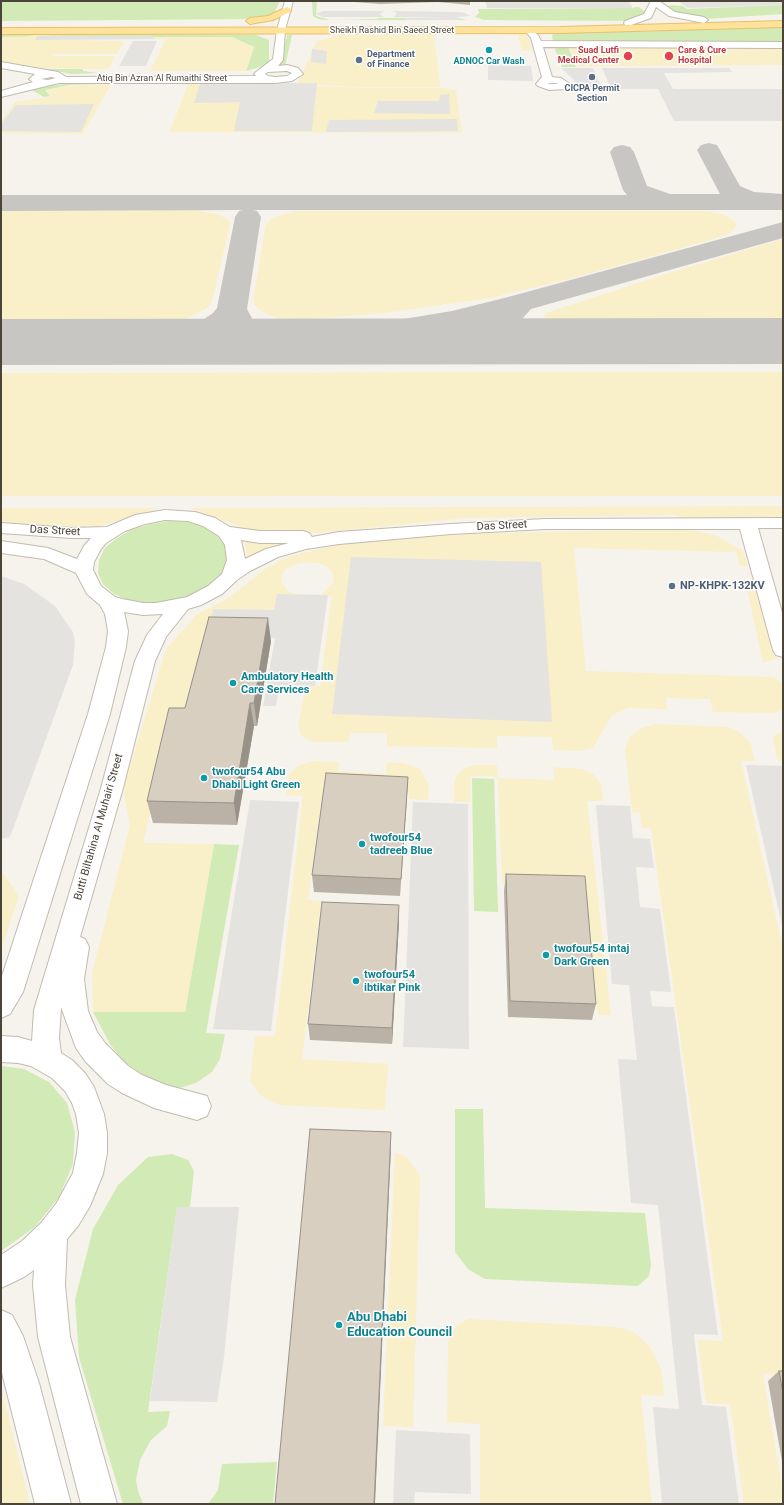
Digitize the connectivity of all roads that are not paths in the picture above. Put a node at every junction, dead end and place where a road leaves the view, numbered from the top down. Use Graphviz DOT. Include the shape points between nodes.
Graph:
graph roads {
  1 [pos="289,1"];
  2 [pos="655,2"];
  3 [pos="287,10"];
  4 [pos="783,17"];
  5 [pos="704,20"];
  6 [pos="323,21"];
  7 [pos="628,22"];
  8 [pos="1,24"];
  9 [pos="783,24"];
  10 [pos="298,25"];
  11 [pos="224,27"];
  12 [pos="282,27"];
  13 [pos="339,28"];
  14 [pos="520,30"];
  15 [pos="560,30"];
  16 [pos="1,31"];
  17 [pos="298,40"];
  18 [pos="280,43"];
  19 [pos="537,44"];
  20 [pos="548,44"];
  21 [pos="783,45"];
  22 [pos="551,56"];
  23 [pos="292,64"];
  24 [pos="1,65"];
  25 [pos="544,68"];
  26 [pos="1,70"];
  27 [pos="265,73"];
  28 [pos="57,77"];
  29 [pos="37,80"];
  30 [pos="1,94"];
  31 [pos="783,516"];
  32 [pos="746,523"];
  33 [pos="783,523"];
  34 [pos="1,528"];
  35 [pos="109,532"];
  36 [pos="225,532"];
  37 [pos="1,547"];
  38 [pos="84,570"];
  39 [pos="230,576"];
  40 [pos="108,601"];
  41 [pos="182,605"];
  42 [pos="783,650"];
  43 [pos="80,896"];
  44 [pos="1,1006"];
  45 [pos="1,1049"];
  46 [pos="48,1060"];
  47 [pos="197,1106"];
  48 [pos="52,1234"];
  49 [pos="1,1272"];
  50 [pos="1,1326"];
  51 [pos="53,1504"];
  52 [pos="99,1504"];
  1 -- 3 [label="street"];
  2 -- 5 [label="street" via="672,14"];
  2 -- 7 [label="street" via="648,16"];
  3 -- 11 [label="main road" via="263,20"];
  3 -- 12 [label="street"];
  4 -- 5 [label="main road, Sheikh Rashid Bin Saeed Street"];
  5 -- 7 [label="main road, Sheikh Rashid Bin Saeed Street"];
  6 -- 13 [label="main road"];
  7 -- 13 [label="main road, Sheikh Rashid Bin Saeed Street"];
  8 -- 11 [label="main road, Sheikh Rashid Bin Saeed Street"];
  9 -- 15 [label="main road, Sheikh Rashid Bin Saeed Street"];
  10 -- 12 [label="main road, Sheikh Rashid Bin Saeed Street"];
  10 -- 13 [label="main road, Sheikh Rashid Bin Saeed Street"];
  10 -- 17 [label="street"];
  11 -- 12 [label="main road, Sheikh Rashid Bin Saeed Street"];
  11 -- 16 [label="main road, Sheikh Rashid Bin Saeed Street"];
  11 -- 18 [label="main road" via="267,36"];
  12 -- 18 [label="street"];
  13 -- 14 [label="main road, Sheikh Rashid Bin Saeed Street"];
  13 -- 17 [label="main road"];
  14 -- 15 [label="main road, Sheikh Rashid Bin Saeed Street"];
  14 -- 19 [label="street" via="534,36"];
  15 -- 20 [label="street" via="547,35"];
  18 -- 27 [label="street" via="277,62"];
  19 -- 20 [label="street"];
  19 -- 25 [label="street"];
  20 -- 21 [label="street"];
  20 -- 22 [label="street"];
  23 -- 27 [label="street, Atiq Bin Azran Al Rumaithi Street" via="298,74 289,79 275,80"];
  24 -- 28 [label="street, Atiq Bin Azran Al Rumaithi Street"];
  25 -- 25 [label="street" via="555,68 558,80 565,85 552,88 541,84 548,80"];
  26 -- 29 [label="street"];
  27 -- 28 [label="street, Atiq Bin Azran Al Rumaithi Street" via="100,79"];
  28 -- 29 [label="street"];
  29 -- 30 [label="street"];
  31 -- 36 [label="street, Das Street" via="496,519 399,526 297,538 260,537"];
  32 -- 33 [label="street, Das Street"];
  32 -- 39 [label="street, Das Street" via="546,524 338,538 272,553"];
  32 -- 42 [label="street"];
  34 -- 35 [label="street, Das Street" via="71,533"];
  35 -- 36 [label="street" via="136,521 165,515 200,519"];
  35 -- 38 [label="street" via="93,546"];
  36 -- 39 [label="street" via="236,552"];
  37 -- 38 [label="street, Das Street" via="48,554"];
  38 -- 40 [label="street" via="94,590"];
  39 -- 41 [label="street" via="215,590"];
  40 -- 41 [label="street" via="143,609"];
  40 -- 44 [label="street" via="115,614 118,631 99,714 10,992"];
  41 -- 43 [label="street, Butti Biltahina Al Muhairi Street" via="157,635 145,661 112,788"];
  43 -- 46 [label="street, Butti Biltahina Al Muhairi Street" via="47,1010 45,1038"];
  43 -- 47 [label="street" via="71,979 75,1011 86,1039 105,1064 132,1084 164,1098"];
  45 -- 46 [label="street" via="23,1051"];
  46 -- 48 [label="street" via="75,1082 90,1114 93,1133 92,1153 79,1195 67,1216"];
  48 -- 49 [label="street" via="33,1252"];
  48 -- 52 [label="street" via="49,1285 54,1337"];
  50 -- 51 [label="street" via="7,1336 22,1382"];
}
